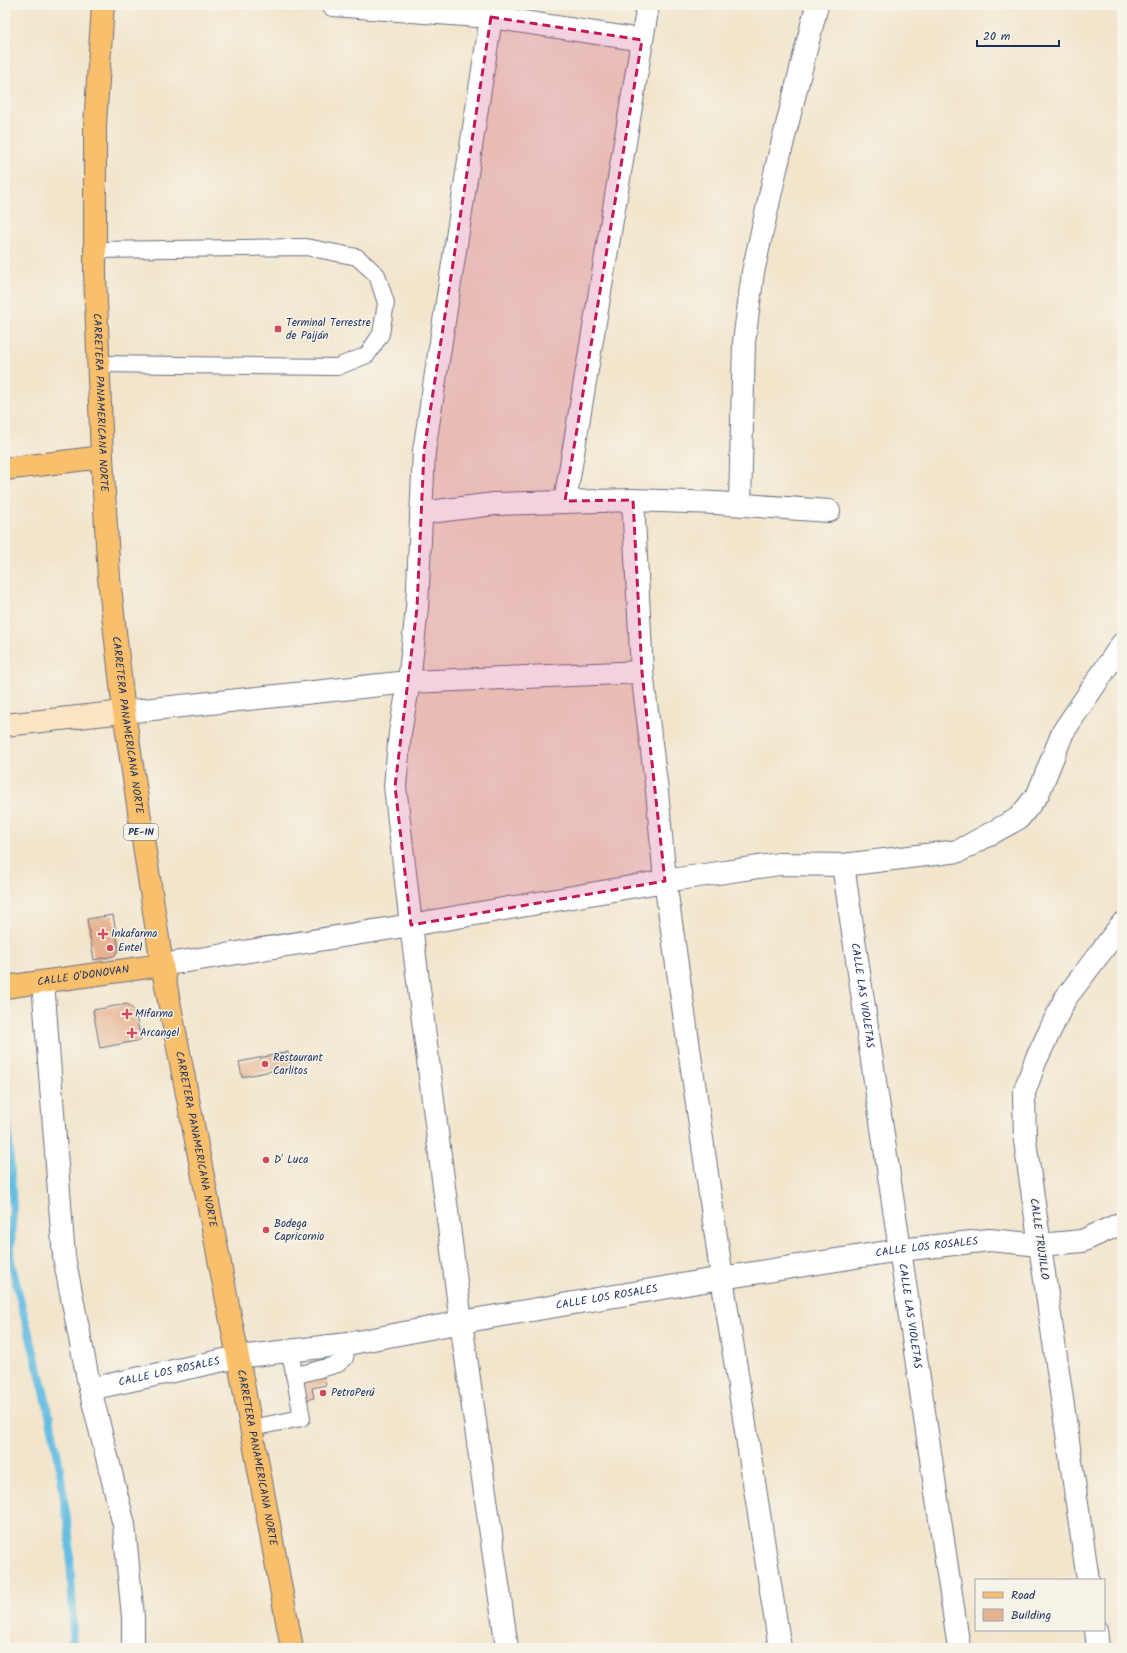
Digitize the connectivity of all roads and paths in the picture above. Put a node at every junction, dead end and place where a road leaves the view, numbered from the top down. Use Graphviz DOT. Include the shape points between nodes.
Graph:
graph roads {
  1 [pos="103,5"];
  2 [pos="333,5"];
  3 [pos="648,5"];
  4 [pos="817,5"];
  5 [pos="492,11"];
  6 [pos="642,40"];
  7 [pos="95,250"];
  8 [pos="98,364"];
  9 [pos="102,457"];
  10 [pos="5,469"];
  11 [pos="633,500"];
  12 [pos="565,501"];
  13 [pos="740,504"];
  14 [pos="829,511"];
  15 [pos="421,513"];
  16 [pos="1122,644"];
  17 [pos="642,672"];
  18 [pos="409,682"];
  19 [pos="124,712"];
  20 [pos="5,725"];
  21 [pos="843,865"];
  22 [pos="665,881"];
  23 [pos="1122,924"];
  24 [pos="411,925"];
  25 [pos="162,964"];
  26 [pos="43,982"];
  27 [pos="5,987"];
  28 [pos="1122,1223"];
  29 [pos="1040,1245"];
  30 [pos="900,1250"];
  31 [pos="722,1278"];
  32 [pos="461,1322"];
  33 [pos="347,1344"];
  34 [pos="290,1351"];
  35 [pos="238,1358"];
  36 [pos="294,1376"];
  37 [pos="90,1389"];
  38 [pos="250,1428"];
  39 [pos="1088,1579"];
  40 [pos="1096,1631"];
  41 [pos="133,1648"];
  42 [pos="292,1648"];
  43 [pos="507,1648"];
  44 [pos="780,1648"];
  45 [pos="959,1648"];
  46 [pos="1098,1648"];
  1 -- 7 [label="main road, CARRETERA PANAMERICANA NORTE / PE-1N" via="95,125"];
  2 -- 5 [label="street"];
  3 -- 6 [label="street"];
  4 -- 13 [label="street" via="753,272 744,342"];
  5 -- 6 [label="street"];
  5 -- 15 [label="street" via="424,451"];
  6 -- 12 [label="street"];
  7 -- 8 [label="main road, CARRETERA PANAMERICANA NORTE / PE-1N"];
  7 -- 8 [label="lane" via="306,247 357,257 377,275 386,303 381,334 367,355 337,367"];
  8 -- 9 [label="main road, CARRETERA PANAMERICANA NORTE / PE-1N"];
  9 -- 10 [label="main road"];
  9 -- 19 [label="main road, CARRETERA PANAMERICANA NORTE / PE-1N" via="109,578"];
  11 -- 12 [label="street"];
  11 -- 13 [label="street"];
  11 -- 17 [label="street"];
  12 -- 15 [label="street" via="494,504"];
  13 -- 14 [label="street"];
  15 -- 18 [label="street" via="417,608"];
  16 -- 21 [label="street" via="1063,732 1038,794 1019,818 959,852"];
  17 -- 18 [label="street"];
  17 -- 22 [label="street"];
  18 -- 19 [label="street"];
  18 -- 24 [label="street" via="400,733 395,786"];
  19 -- 20 [label="street"];
  19 -- 25 [label="main road, CARRETERA PANAMERICANA NORTE / PE-1N"];
  21 -- 22 [label="street" via="778,864"];
  21 -- 30 [label="street, CALLE LAS VIOLETAS"];
  22 -- 24 [label="street"];
  22 -- 31 [label="street"];
  23 -- 29 [label="street, CALLE TRUJILLO" via="1065,999 1034,1062 1024,1093 1025,1141"];
  24 -- 25 [label="street"];
  24 -- 32 [label="street"];
  25 -- 26 [label="main road, CALLE O'DONOVAN"];
  25 -- 35 [label="main road, CARRETERA PANAMERICANA NORTE / PE-1N"];
  26 -- 27 [label="main road, CALLE O'DONOVAN"];
  26 -- 37 [label="street" via="64,1257"];
  28 -- 29 [label="street, CALLE LOS ROSALES" via="1082,1241"];
  29 -- 30 [label="street, CALLE LOS ROSALES" via="990,1240"];
  29 -- 39 [label="street, CALLE TRUJILLO"];
  30 -- 31 [label="street, CALLE LOS ROSALES"];
  30 -- 45 [label="street, CALLE LAS VIOLETAS"];
  31 -- 32 [label="street, CALLE LOS ROSALES"];
  31 -- 44 [label="street"];
  32 -- 33 [label="street, CALLE LOS ROSALES"];
  32 -- 43 [label="street"];
  33 -- 34 [label="street, CALLE LOS ROSALES"];
  33 -- 36 [label="lane" via="345,1358 338,1364"];
  34 -- 35 [label="street, CALLE LOS ROSALES"];
  34 -- 36 [label="lane"];
  35 -- 37 [label="street, CALLE LOS ROSALES"];
  35 -- 38 [label="main road, CARRETERA PANAMERICANA NORTE / PE-1N"];
  36 -- 38 [label="lane" via="302,1418"];
  37 -- 41 [label="street" via="124,1525 133,1618"];
  38 -- 42 [label="main road, CARRETERA PANAMERICANA NORTE / PE-1N"];
  40 -- 46 [label="street"];
}
